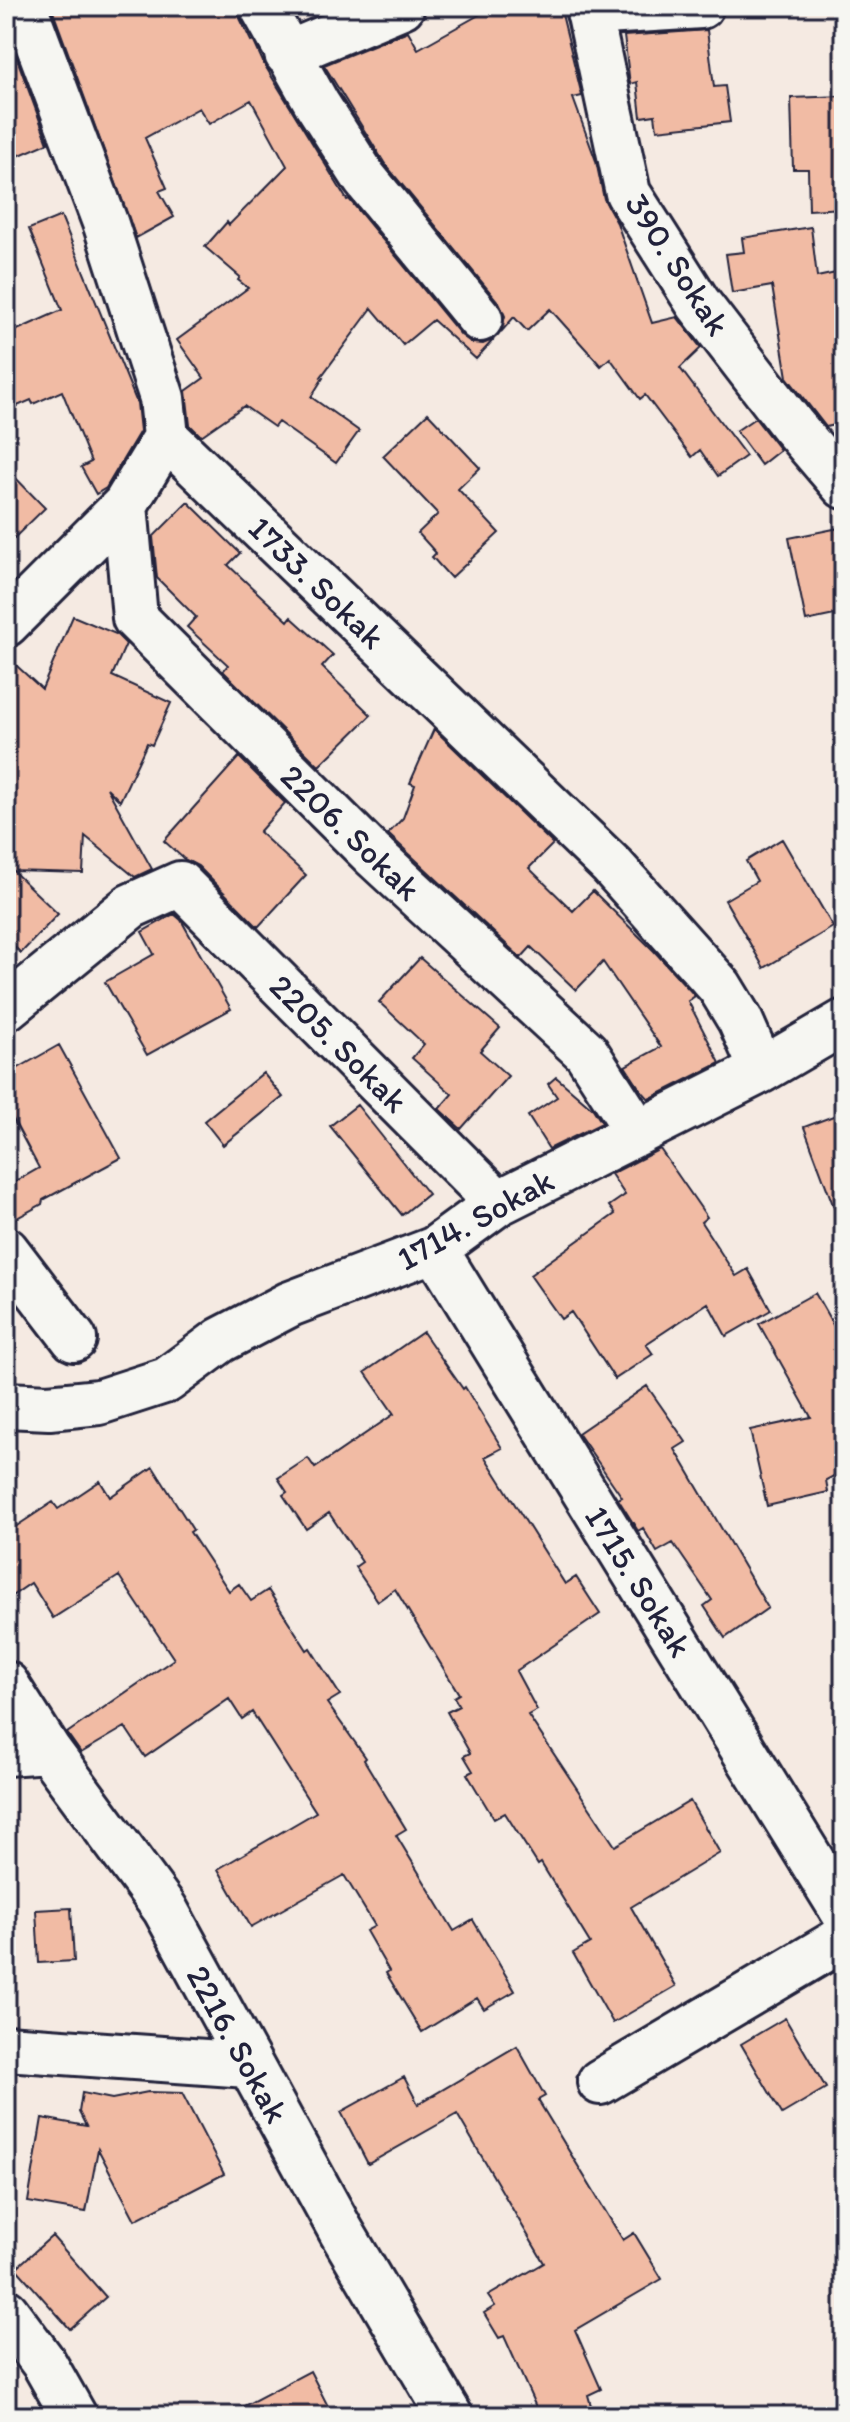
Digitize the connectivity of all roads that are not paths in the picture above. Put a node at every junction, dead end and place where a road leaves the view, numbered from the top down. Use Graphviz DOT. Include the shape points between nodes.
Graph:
graph roads {
  1 [pos="24,6"];
  2 [pos="262,6"];
  3 [pos="402,6"];
  4 [pos="701,6"];
  5 [pos="588,9"];
  6 [pos="287,54"];
  7 [pos="480,319"];
  8 [pos="166,437"];
  9 [pos="844,486"];
  10 [pos="125,505"];
  11 [pos="6,624"];
  12 [pos="6,1008"];
  13 [pos="844,1022"];
  14 [pos="762,1070"];
  15 [pos="637,1131"];
  16 [pos="498,1203"];
  17 [pos="435,1249"];
  18 [pos="6,1250"];
  19 [pos="74,1339"];
  20 [pos="6,1405"];
  21 [pos="6,1684"];
  22 [pos="27,1751"];
  23 [pos="844,1913"];
  24 [pos="844,1938"];
  25 [pos="6,2048"];
  26 [pos="248,2065"];
  27 [pos="600,2082"];
  28 [pos="6,2312"];
  29 [pos="74,2416"];
  30 [pos="450,2416"];
  1 -- 8 [label="street" via="106,225 162,398"];
  2 -- 6 [label="street"];
  3 -- 6 [label="street"];
  4 -- 5 [label="street"];
  5 -- 9 [label="street, 390. Sokak" via="628,193 698,303"];
  6 -- 7 [label="street" via="365,179"];
  8 -- 10 [label="street"];
  8 -- 14 [label="street, 1733. Sokak" via="612,866 720,987"];
  10 -- 11 [label="street"];
  10 -- 15 [label="street, 2206. Sokak" via="135,618 373,855 586,1052"];
  12 -- 16 [label="street, 2205. Sokak" via="131,906 180,884"];
  13 -- 14 [label="street, 1714. Sokak"];
  14 -- 15 [label="street, 1714. Sokak"];
  15 -- 16 [label="street, 1714. Sokak"];
  16 -- 17 [label="street, 1714. Sokak"];
  17 -- 20 [label="street, 1714. Sokak" via="290,1304 221,1340 167,1380 135,1392 99,1402"];
  17 -- 23 [label="street, 1715. Sokak"];
  18 -- 19 [label="street"];
  21 -- 22 [label="street, 2216. Sokak"];
  22 -- 26 [label="street, 2216. Sokak" via="165,1909"];
  24 -- 27 [label="street"];
  25 -- 26 [label="street"];
  26 -- 30 [label="street, 2216. Sokak"];
  28 -- 29 [label="street"];
}
